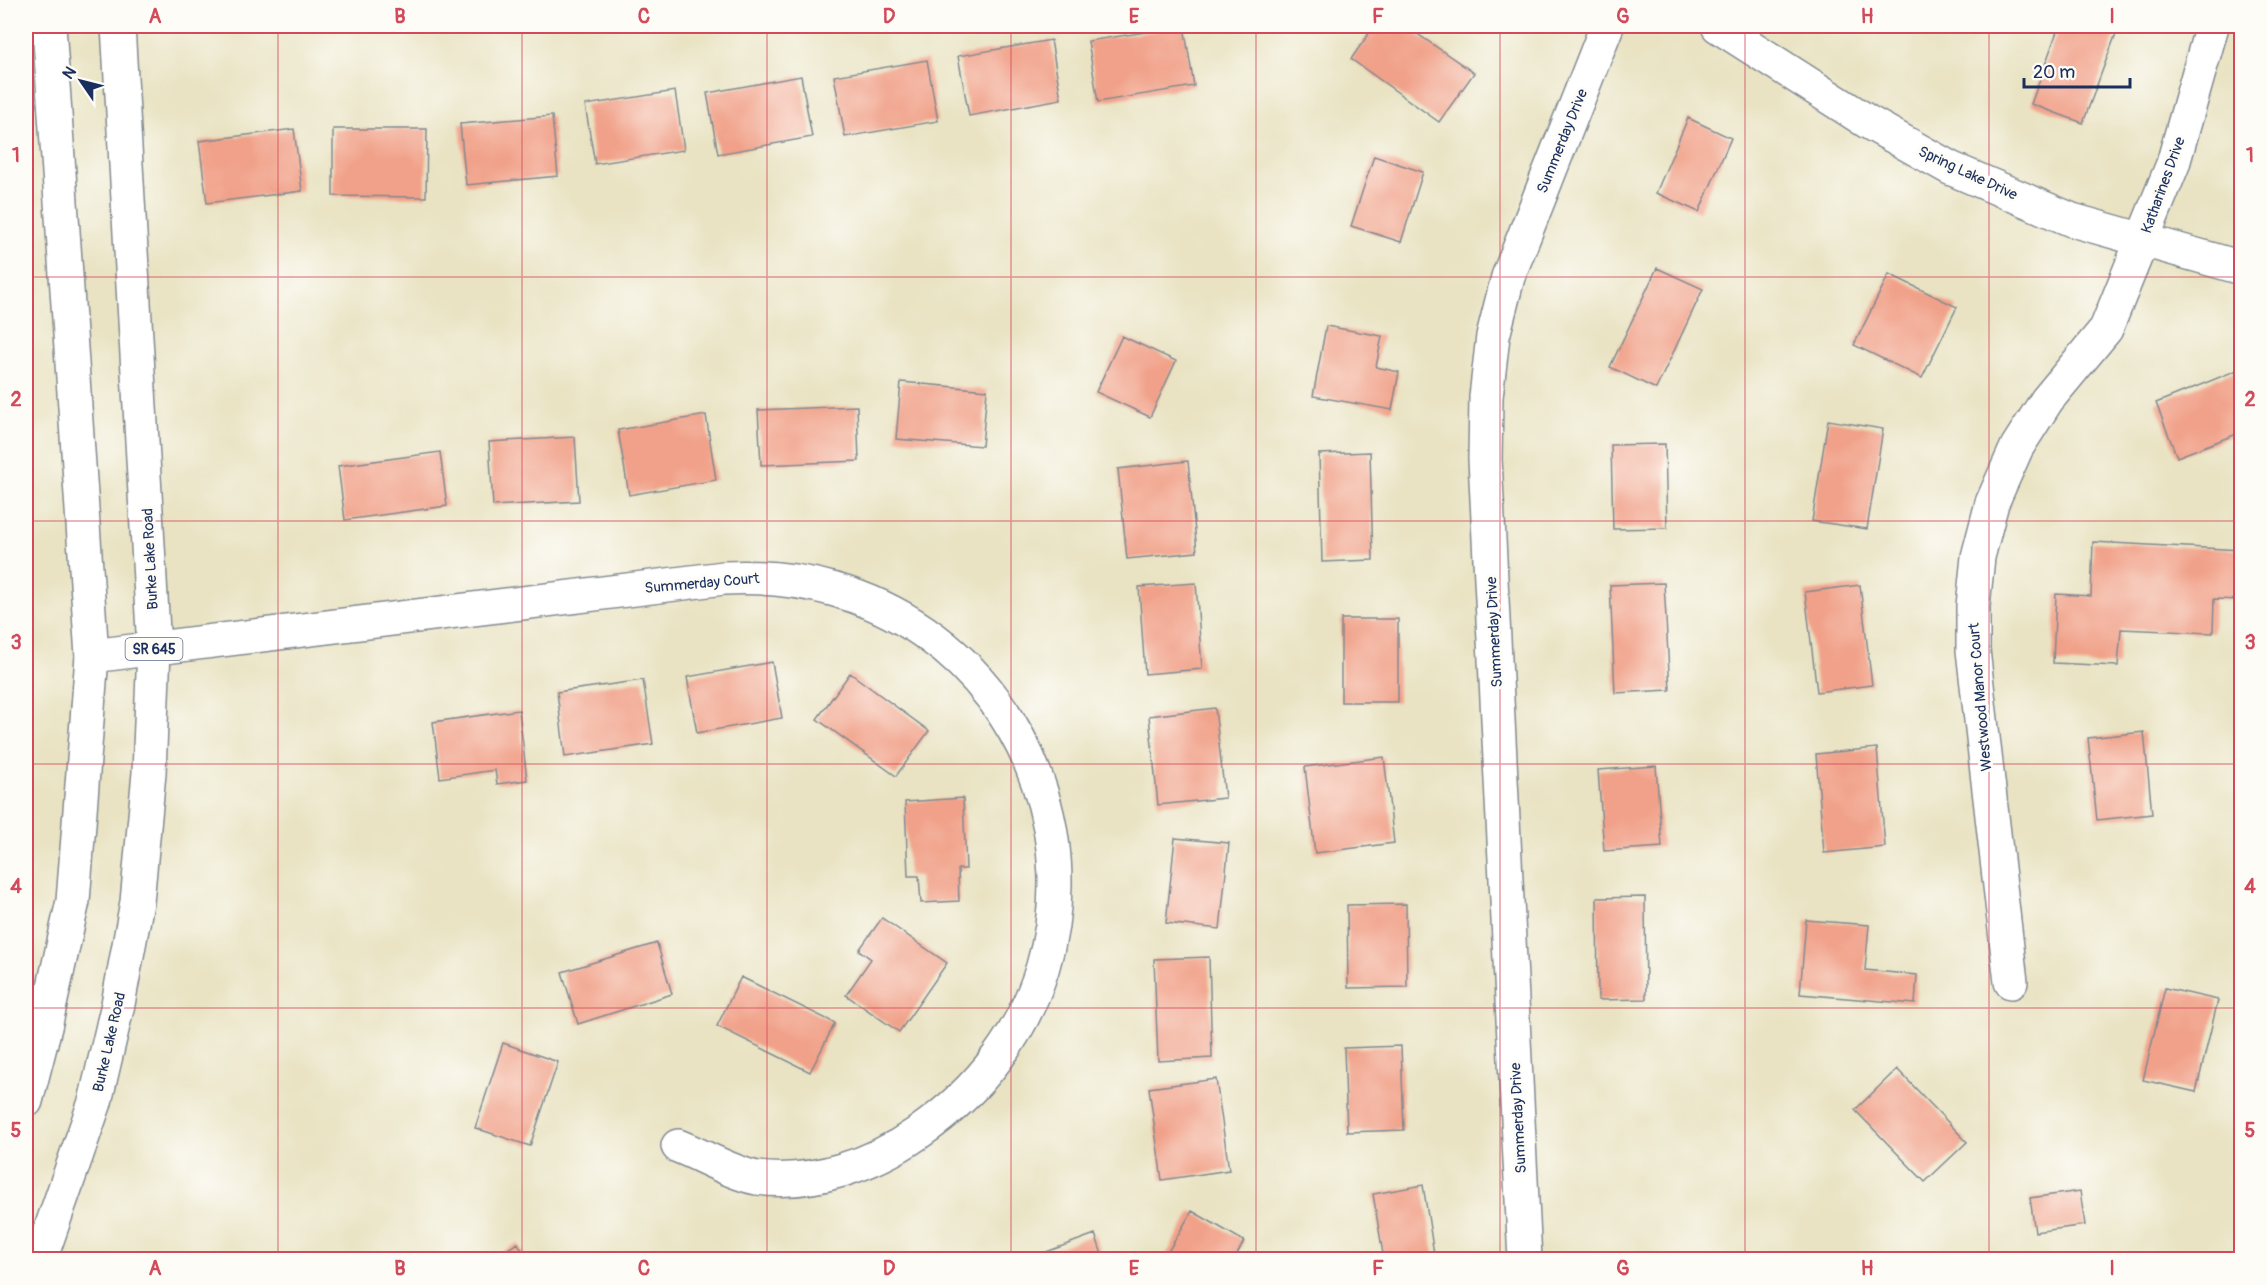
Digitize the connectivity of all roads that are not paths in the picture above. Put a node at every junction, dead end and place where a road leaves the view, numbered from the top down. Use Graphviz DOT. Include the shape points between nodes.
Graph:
graph roads {
  1 [pos="50,26"];
  2 [pos="118,26"];
  3 [pos="1607,26"];
  4 [pos="1718,26"];
  5 [pos="2212,26"];
  6 [pos="2142,240"];
  7 [pos="2241,268"];
  8 [pos="154,649"];
  9 [pos="92,656"];
  10 [pos="2011,982"];
  11 [pos="26,1101"];
  12 [pos="678,1146"];
  13 [pos="40,1260"];
  14 [pos="1525,1260"];
  1 -- 9 [label="street"];
  2 -- 8 [label="street, Burke Lake Road / SR 645"];
  3 -- 14 [label="street, Summerday Drive" via="1508,277 1493,336 1486,397 1485,459"];
  4 -- 6 [label="street, Spring Lake Drive" via="1868,122 1950,168 2072,220"];
  5 -- 6 [label="street, Katharines Drive" via="2174,164"];
  6 -- 7 [label="street, Spring Lake Drive"];
  6 -- 10 [label="street, Westwood Manor Court" via="2106,329 2047,400 2017,447 1992,503 1978,556 1973,650"];
  8 -- 9 [label="street, Summerday Court"];
  8 -- 12 [label="street, Summerday Court" via="755,576 806,581 861,596 912,622 958,657 1007,715 1039,784 1051,833 1055,883 1050,933 1028,1006 1013,1034 984,1076 943,1116 902,1144 850,1167 809,1178 754,1177"];
  8 -- 13 [label="street, Burke Lake Road / SR 645" via="149,773 137,902 118,1004 95,1102"];
  9 -- 11 [label="street" via="73,901"];
}
